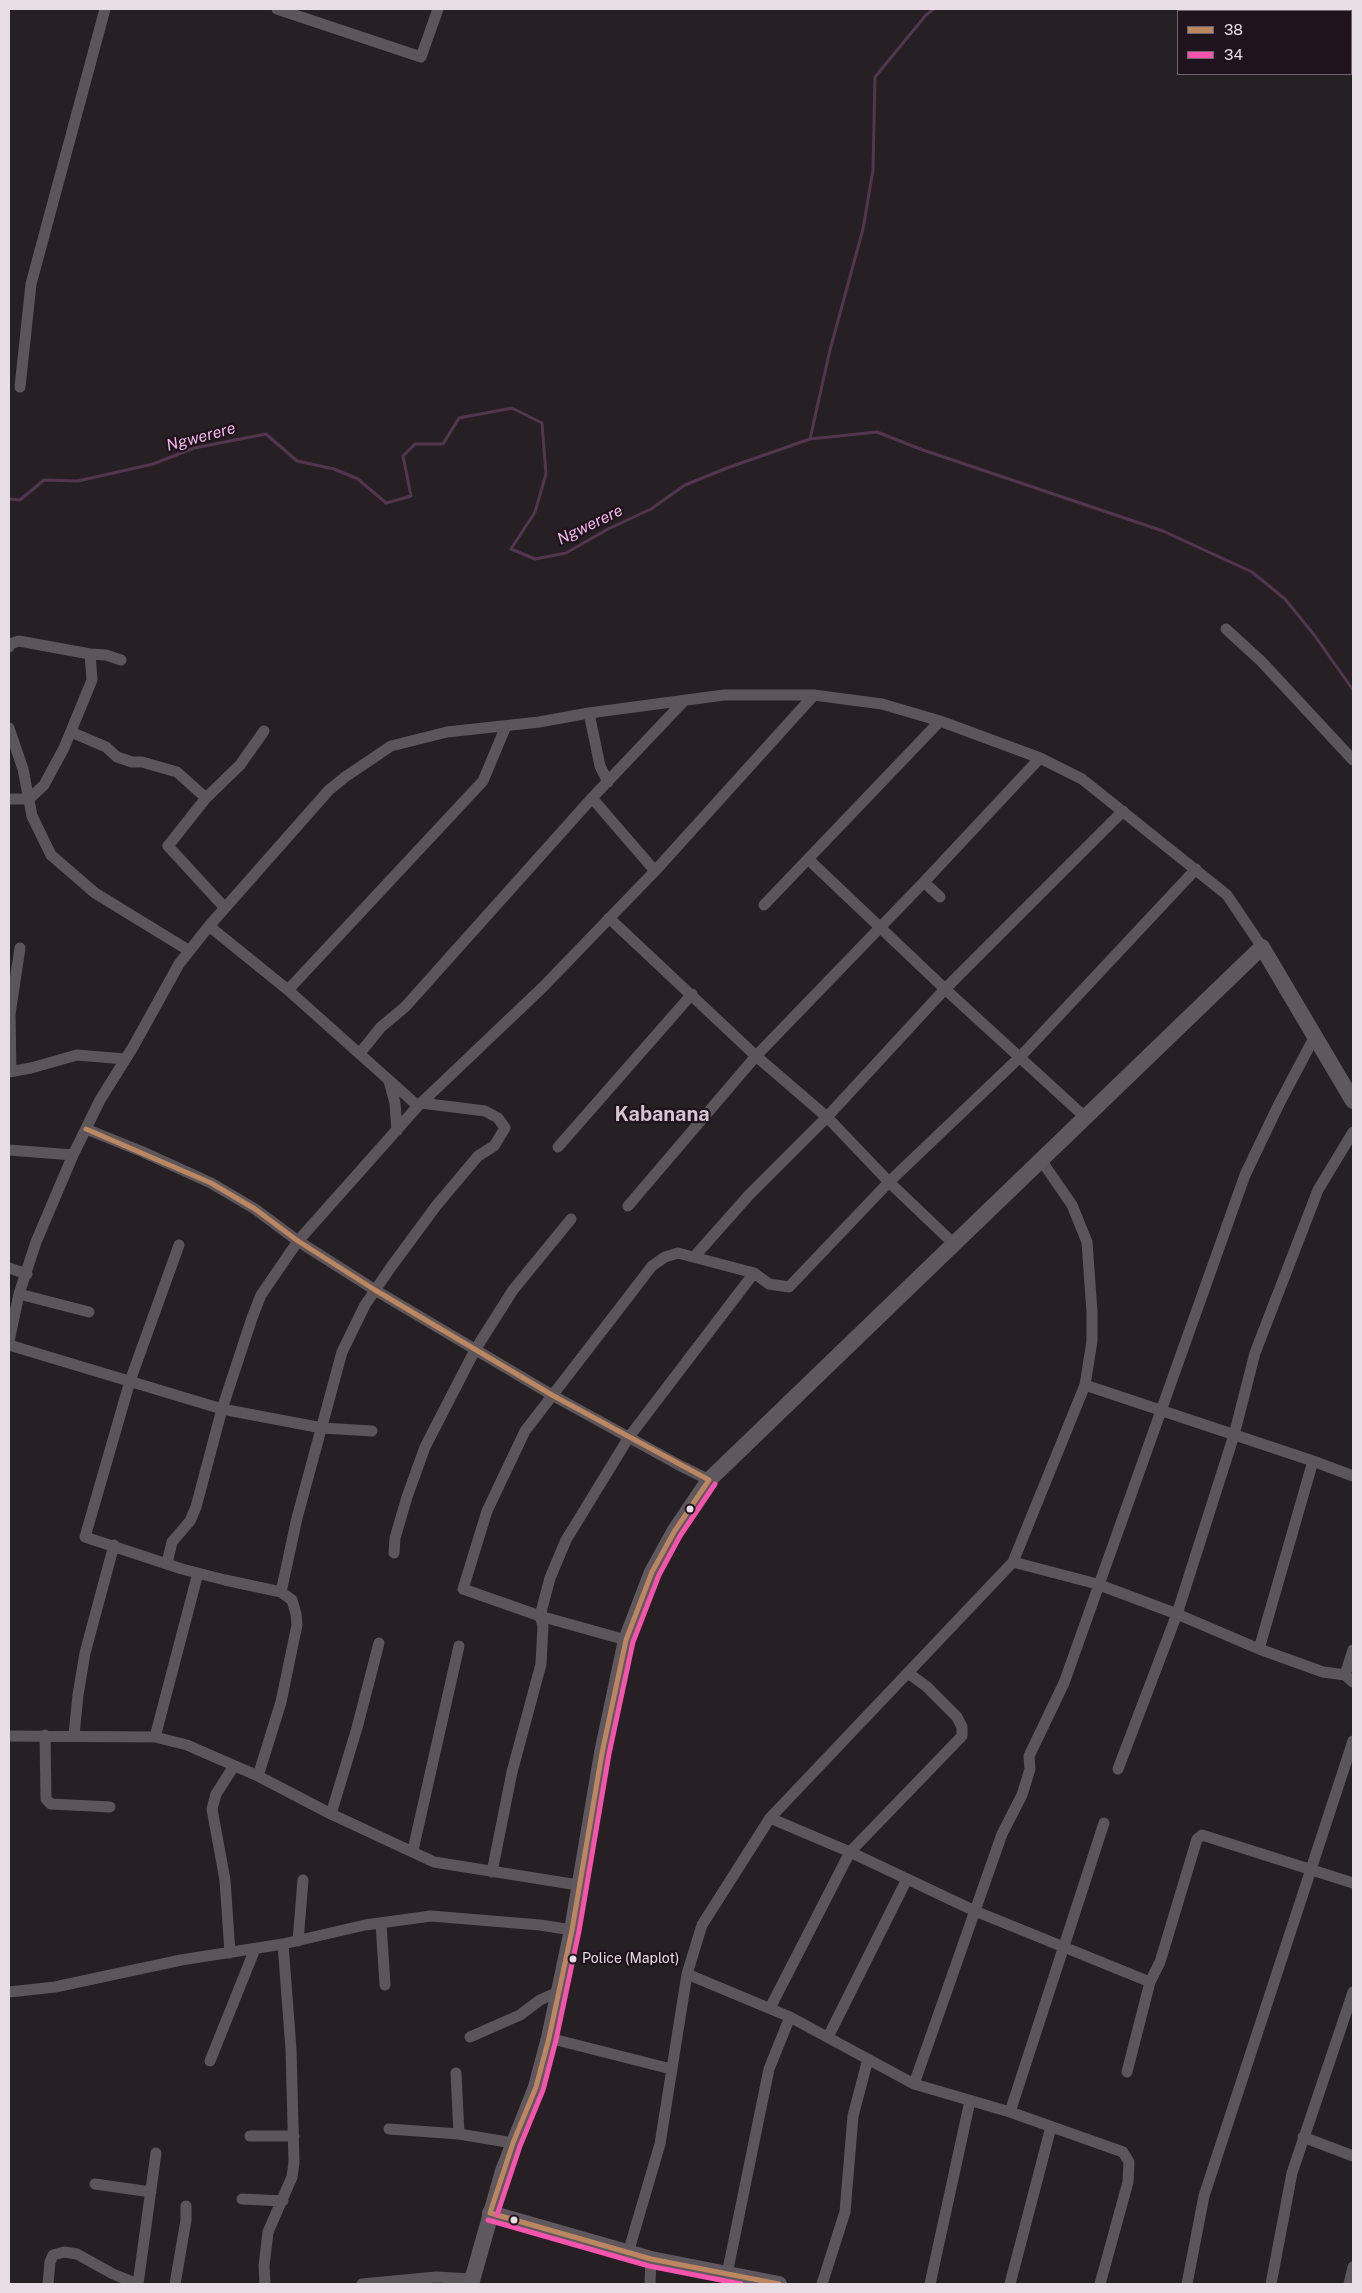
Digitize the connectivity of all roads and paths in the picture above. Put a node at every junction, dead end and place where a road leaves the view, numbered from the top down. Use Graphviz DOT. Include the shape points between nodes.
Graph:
graph roads {
  1 [pos="105,9"];
  2 [pos="277,9"];
  3 [pos="438,9"];
  4 [pos="20,387"];
  5 [pos="1226,629"];
  6 [pos="9,647"];
  7 [pos="90,654"];
  8 [pos="121,660"];
  9 [pos="814,694"];
  10 [pos="684,701"];
  11 [pos="588,713"];
  12 [pos="940,721"];
  13 [pos="506,726"];
  14 [pos="9,728"];
  15 [pos="71,732"];
  16 [pos="264,732"];
  17 [pos="1040,758"];
  18 [pos="1353,760"];
  19 [pos="608,782"];
  20 [pos="206,798"];
  21 [pos="592,798"];
  22 [pos="9,799"];
  23 [pos="29,799"];
  24 [pos="1123,811"];
  25 [pos="808,859"];
  26 [pos="1196,869"];
  27 [pos="655,871"];
  28 [pos="924,882"];
  29 [pos="940,897"];
  30 [pos="764,905"];
  31 [pos="225,908"];
  32 [pos="609,918"];
  33 [pos="209,926"];
  34 [pos="880,928"];
  35 [pos="1262,947"];
  36 [pos="20,948"];
  37 [pos="188,950"];
  38 [pos="945,989"];
  39 [pos="288,990"];
  40 [pos="692,994"];
  41 [pos="1315,1036"];
  42 [pos="360,1053"];
  43 [pos="756,1056"];
  44 [pos="1020,1057"];
  45 [pos="125,1059"];
  46 [pos="10,1072"];
  47 [pos="389,1081"];
  48 [pos="1352,1094"];
  49 [pos="420,1104"];
  50 [pos="827,1117"];
  51 [pos="1086,1118"];
  52 [pos="86,1129"];
  53 [pos="397,1130"];
  54 [pos="1353,1132"];
  55 [pos="558,1148"];
  56 [pos="9,1150"];
  57 [pos="73,1154"];
  58 [pos="1041,1160"];
  59 [pos="889,1182"];
  60 [pos="628,1206"];
  61 [pos="571,1219"];
  62 [pos="298,1240"];
  63 [pos="954,1244"];
  64 [pos="179,1245"];
  65 [pos="694,1257"];
  66 [pos="9,1268"];
  67 [pos="27,1274"];
  68 [pos="754,1274"];
  69 [pos="375,1290"];
  70 [pos="19,1294"];
  71 [pos="89,1312"];
  72 [pos="9,1341"];
  73 [pos="9,1345"];
  74 [pos="475,1350"];
  75 [pos="130,1381"];
  76 [pos="1085,1385"];
  77 [pos="552,1395"];
  78 [pos="222,1409"];
  79 [pos="1161,1410"];
  80 [pos="322,1428"];
  81 [pos="372,1431"];
  82 [pos="1234,1434"];
  83 [pos="629,1437"];
  84 [pos="1313,1461"];
  85 [pos="1353,1476"];
  86 [pos="709,1480"];
  87 [pos="114,1545"];
  88 [pos="394,1553"];
  89 [pos="1013,1562"];
  90 [pos="167,1563"];
  91 [pos="198,1573"];
  92 [pos="1097,1584"];
  93 [pos="281,1592"];
  94 [pos="1177,1614"];
  95 [pos="540,1616"];
  96 [pos="626,1640"];
  97 [pos="379,1643"];
  98 [pos="459,1646"];
  99 [pos="1259,1649"];
  100 [pos="1353,1650"];
  101 [pos="908,1673"];
  102 [pos="1349,1678"];
  103 [pos="9,1736"];
  104 [pos="45,1736"];
  105 [pos="74,1736"];
  106 [pos="155,1737"];
  107 [pos="1353,1741"];
  108 [pos="234,1766"];
  109 [pos="1118,1769"];
  110 [pos="258,1776"];
  111 [pos="110,1806"];
  112 [pos="331,1814"];
  113 [pos="770,1818"];
  114 [pos="1104,1823"];
  115 [pos="413,1850"];
  116 [pos="850,1852"];
  117 [pos="1311,1869"];
  118 [pos="492,1872"];
  119 [pos="907,1879"];
  120 [pos="303,1880"];
  121 [pos="1353,1883"];
  122 [pos="578,1885"];
  123 [pos="975,1911"];
  124 [pos="380,1923"];
  125 [pos="572,1930"];
  126 [pos="298,1941"];
  127 [pos="283,1944"];
  128 [pos="1064,1946"];
  129 [pos="256,1949"];
  130 [pos="230,1953"];
  131 [pos="687,1974"];
  132 [pos="1150,1982"];
  133 [pos="385,1985"];
  134 [pos="9,1992"];
  135 [pos="558,1992"];
  136 [pos="1353,1992"];
  137 [pos="770,2008"];
  138 [pos="790,2017"];
  139 [pos="470,2037"];
  140 [pos="828,2037"];
  141 [pos="550,2038"];
  142 [pos="868,2059"];
  143 [pos="210,2061"];
  144 [pos="671,2069"];
  145 [pos="1127,2072"];
  146 [pos="456,2073"];
  147 [pos="914,2084"];
  148 [pos="970,2101"];
  149 [pos="1010,2112"];
  150 [pos="1051,2127"];
  151 [pos="389,2129"];
  152 [pos="458,2134"];
  153 [pos="250,2136"];
  154 [pos="294,2136"];
  155 [pos="1303,2137"];
  156 [pos="513,2143"];
  157 [pos="156,2153"];
  158 [pos="1353,2156"];
  159 [pos="96,2184"];
  160 [pos="150,2192"];
  161 [pos="242,2199"];
  162 [pos="283,2201"];
  163 [pos="186,2206"];
  164 [pos="490,2213"];
  165 [pos="628,2252"];
  166 [pos="651,2259"];
  167 [pos="1353,2267"];
  168 [pos="727,2274"];
  169 [pos="471,2282"];
  170 [pos="752,2282"];
  171 [pos="48,2284"];
  172 [pos="138,2284"];
  173 [pos="175,2284"];
  174 [pos="265,2284"];
  175 [pos="362,2284"];
  176 [pos="650,2284"];
  177 [pos="779,2284"];
  178 [pos="822,2284"];
  179 [pos="930,2284"];
  180 [pos="1010,2284"];
  181 [pos="1100,2284"];
  182 [pos="1187,2284"];
  183 [pos="1271,2284"];
  184 [pos="1349,2284"];
  1 -- 4 [label="street" via="31,284"];
  2 -- 3 [label="street" via="421,57"];
  5 -- 18 [label="street" via="1261,661"];
  6 -- 7 [label="street" via="19,641"];
  7 -- 8 [label="street" via="106,654"];
  7 -- 15 [label="street" via="92,680"];
  9 -- 10 [label="street" via="724,695"];
  9 -- 12 [label="street" via="882,704"];
  9 -- 27 [label="street"];
  10 -- 11 [label="street"];
  10 -- 19 [label="street"];
  11 -- 13 [label="street"];
  11 -- 19 [label="street" via="600,766"];
  12 -- 17 [label="street"];
  12 -- 25 [label="street"];
  13 -- 31 [label="street" via="446,732 391,746 371,758 329,790"];
  13 -- 39 [label="street" via="483,781"];
  14 -- 23 [label="street"];
  15 -- 20 [label="street" via="106,747 117,757 177,772"];
  15 -- 23 [label="street" via="44,785"];
  16 -- 20 [label="street" via="240,765"];
  17 -- 24 [label="street" via="1082,779"];
  17 -- 28 [label="street"];
  19 -- 21 [label="street"];
  20 -- 31 [label="street" via="168,846"];
  21 -- 27 [label="street"];
  21 -- 42 [label="street" via="406,1007 381,1027"];
  22 -- 23 [label="street"];
  23 -- 37 [label="street" via="32,816 51,855 95,892"];
  24 -- 26 [label="street"];
  24 -- 38 [label="street"];
  25 -- 30 [label="street"];
  25 -- 34 [label="street"];
  26 -- 35 [label="street" via="1227,895"];
  26 -- 44 [label="street"];
  27 -- 32 [label="street"];
  28 -- 29 [label="street"];
  28 -- 34 [label="street"];
  31 -- 33 [label="street"];
  32 -- 40 [label="street"];
  32 -- 49 [label="street" via="544,987"];
  33 -- 37 [label="street"];
  33 -- 39 [label="street"];
  34 -- 38 [label="street"];
  34 -- 43 [label="street"];
  35 -- 41 [label="street"];
  35 -- 51 [label="street"];
  36 -- 46 [label="street" via="10,1014"];
  37 -- 45 [label="street"];
  38 -- 44 [label="street"];
  38 -- 50 [label="street"];
  39 -- 42 [label="street"];
  40 -- 43 [label="street"];
  40 -- 55 [label="street"];
  41 -- 48 [label="street"];
  41 -- 79 [label="street" via="1245,1175"];
  42 -- 47 [label="street"];
  43 -- 50 [label="street"];
  43 -- 60 [label="street"];
  44 -- 51 [label="street"];
  44 -- 59 [label="street"];
  45 -- 46 [label="street" via="77,1055"];
  45 -- 52 [label="street"];
  47 -- 49 [label="street"];
  47 -- 53 [label="street"];
  49 -- 53 [label="street"];
  49 -- 69 [label="street" via="485,1110 498,1118 505,1128 494,1146 478,1156 436,1206"];
  50 -- 59 [label="street"];
  50 -- 65 [label="street" via="749,1195"];
  51 -- 58 [label="street"];
  52 -- 57 [label="street"];
  52 -- 62 [label="street" via="211,1184 255,1209"];
  53 -- 62 [label="street"];
  54 -- 82 [label="street" via="1318,1190 1255,1353"];
  56 -- 57 [label="street"];
  57 -- 67 [label="street" via="36,1242"];
  58 -- 63 [label="street"];
  58 -- 76 [label="street" via="1072,1205 1087,1242 1092,1341"];
  59 -- 63 [label="street"];
  59 -- 68 [label="street" via="789,1287 769,1284"];
  61 -- 74 [label="street" via="513,1290"];
  62 -- 69 [label="street"];
  62 -- 78 [label="street" via="261,1296"];
  63 -- 86 [label="street"];
  64 -- 75 [label="street"];
  65 -- 68 [label="street"];
  65 -- 77 [label="street" via="678,1253 652,1266"];
  66 -- 67 [label="street"];
  67 -- 70 [label="street"];
  68 -- 83 [label="street"];
  69 -- 74 [label="street"];
  69 -- 80 [label="street" via="342,1352"];
  70 -- 71 [label="street"];
  70 -- 72 [label="street"];
  73 -- 75 [label="street"];
  74 -- 77 [label="street"];
  74 -- 88 [label="street" via="425,1447 395,1538"];
  75 -- 78 [label="street"];
  75 -- 87 [label="street" via="85,1537"];
  76 -- 79 [label="street"];
  76 -- 89 [label="street"];
  77 -- 83 [label="street"];
  77 -- 95 [label="street" via="525,1431 486,1511 463,1589"];
  78 -- 80 [label="street"];
  78 -- 90 [label="street" via="196,1507 190,1521 172,1542"];
  79 -- 82 [label="street"];
  79 -- 92 [label="street"];
  80 -- 81 [label="street"];
  80 -- 93 [label="street"];
  82 -- 84 [label="street"];
  82 -- 94 [label="street"];
  83 -- 86 [label="street"];
  83 -- 95 [label="street" via="566,1540 550,1578"];
  84 -- 85 [label="street"];
  84 -- 99 [label="street"];
  86 -- 96 [label="street" via="652,1572"];
  87 -- 90 [label="street"];
  87 -- 105 [label="street" via="85,1652"];
  89 -- 92 [label="street"];
  89 -- 101 [label="street"];
  90 -- 91 [label="street"];
  91 -- 93 [label="street"];
  91 -- 106 [label="street"];
  92 -- 94 [label="street"];
  92 -- 123 [label="street" via="1064,1683 1029,1756 1030,1769 1022,1795 1002,1834"];
  93 -- 110 [label="street" via="292,1600 297,1626 281,1702"];
  94 -- 99 [label="street"];
  94 -- 109 [label="street"];
  95 -- 96 [label="street"];
  95 -- 118 [label="street" via="543,1626 541,1664 512,1772"];
  96 -- 122 [label="street"];
  97 -- 112 [label="street"];
  98 -- 115 [label="street"];
  99 -- 102 [label="street"];
  100 -- 102 [label="street"];
  101 -- 113 [label="street"];
  101 -- 116 [label="street" via="957,1717 962,1736"];
  103 -- 104 [label="street"];
  104 -- 105 [label="street"];
  104 -- 111 [label="street" via="46,1799 51,1804"];
  105 -- 106 [label="street"];
  106 -- 108 [label="street" via="187,1745"];
  107 -- 117 [label="street"];
  108 -- 110 [label="street"];
  108 -- 130 [label="street" via="216,1794 212,1809 225,1880"];
  110 -- 112 [label="street"];
  112 -- 115 [label="street"];
  113 -- 116 [label="street"];
  113 -- 131 [label="street" via="702,1925"];
  114 -- 128 [label="street"];
  115 -- 118 [label="street" via="434,1862"];
  116 -- 119 [label="street"];
  116 -- 137 [label="street"];
  117 -- 121 [label="street"];
  117 -- 132 [label="street" via="1202,1835 1197,1839 1160,1962"];
  117 -- 182 [label="street" via="1204,2196"];
  118 -- 122 [label="street"];
  119 -- 123 [label="street"];
  119 -- 140 [label="street"];
  120 -- 126 [label="street"];
  122 -- 125 [label="street"];
  123 -- 128 [label="street"];
  123 -- 147 [label="street"];
  124 -- 125 [label="street" via="432,1916"];
  124 -- 126 [label="street"];
  124 -- 133 [label="street"];
  125 -- 135 [label="street"];
  126 -- 127 [label="street"];
  127 -- 129 [label="street"];
  127 -- 154 [label="street"];
  128 -- 132 [label="street"];
  128 -- 149 [label="street"];
  129 -- 130 [label="street"];
  129 -- 143 [label="street"];
  130 -- 134 [label="street" via="55,1987"];
  131 -- 137 [label="street"];
  131 -- 144 [label="street"];
  132 -- 145 [label="street"];
  135 -- 139 [label="street" via="520,2015"];
  135 -- 141 [label="street"];
  136 -- 155 [label="street"];
  137 -- 138 [label="street"];
  138 -- 140 [label="street"];
  138 -- 168 [label="street" via="769,2069"];
  140 -- 142 [label="street"];
  141 -- 144 [label="street"];
  141 -- 156 [label="street" via="536,2087"];
  142 -- 147 [label="street"];
  142 -- 178 [label="street" via="853,2116 845,2212"];
  144 -- 165 [label="street" via="660,2144"];
  146 -- 152 [label="street"];
  147 -- 148 [label="street"];
  148 -- 149 [label="street"];
  148 -- 179 [label="street"];
  149 -- 150 [label="street"];
  150 -- 180 [label="street"];
  150 -- 181 [label="street" via="1123,2152 1129,2162 1128,2182"];
  151 -- 152 [label="street"];
  152 -- 156 [label="street"];
  153 -- 154 [label="street"];
  154 -- 162 [label="street" via="292,2177"];
  155 -- 158 [label="street"];
  155 -- 183 [label="street" via="1288,2186"];
  156 -- 164 [label="street"];
  157 -- 160 [label="street"];
  159 -- 160 [label="street"];
  160 -- 172 [label="street"];
  161 -- 162 [label="street"];
  162 -- 174 [label="street" via="268,2232"];
  163 -- 173 [label="street"];
  164 -- 165 [label="street"];
  164 -- 169 [label="street"];
  165 -- 166 [label="street"];
  166 -- 168 [label="street"];
  166 -- 176 [label="street"];
  167 -- 184 [label="street"];
  168 -- 170 [label="street"];
  169 -- 175 [label="street" via="436,2277"];
  170 -- 177 [label="street"];
  171 -- 172 [label="street" via="50,2262 54,2255 64,2252 76,2254"];
}
